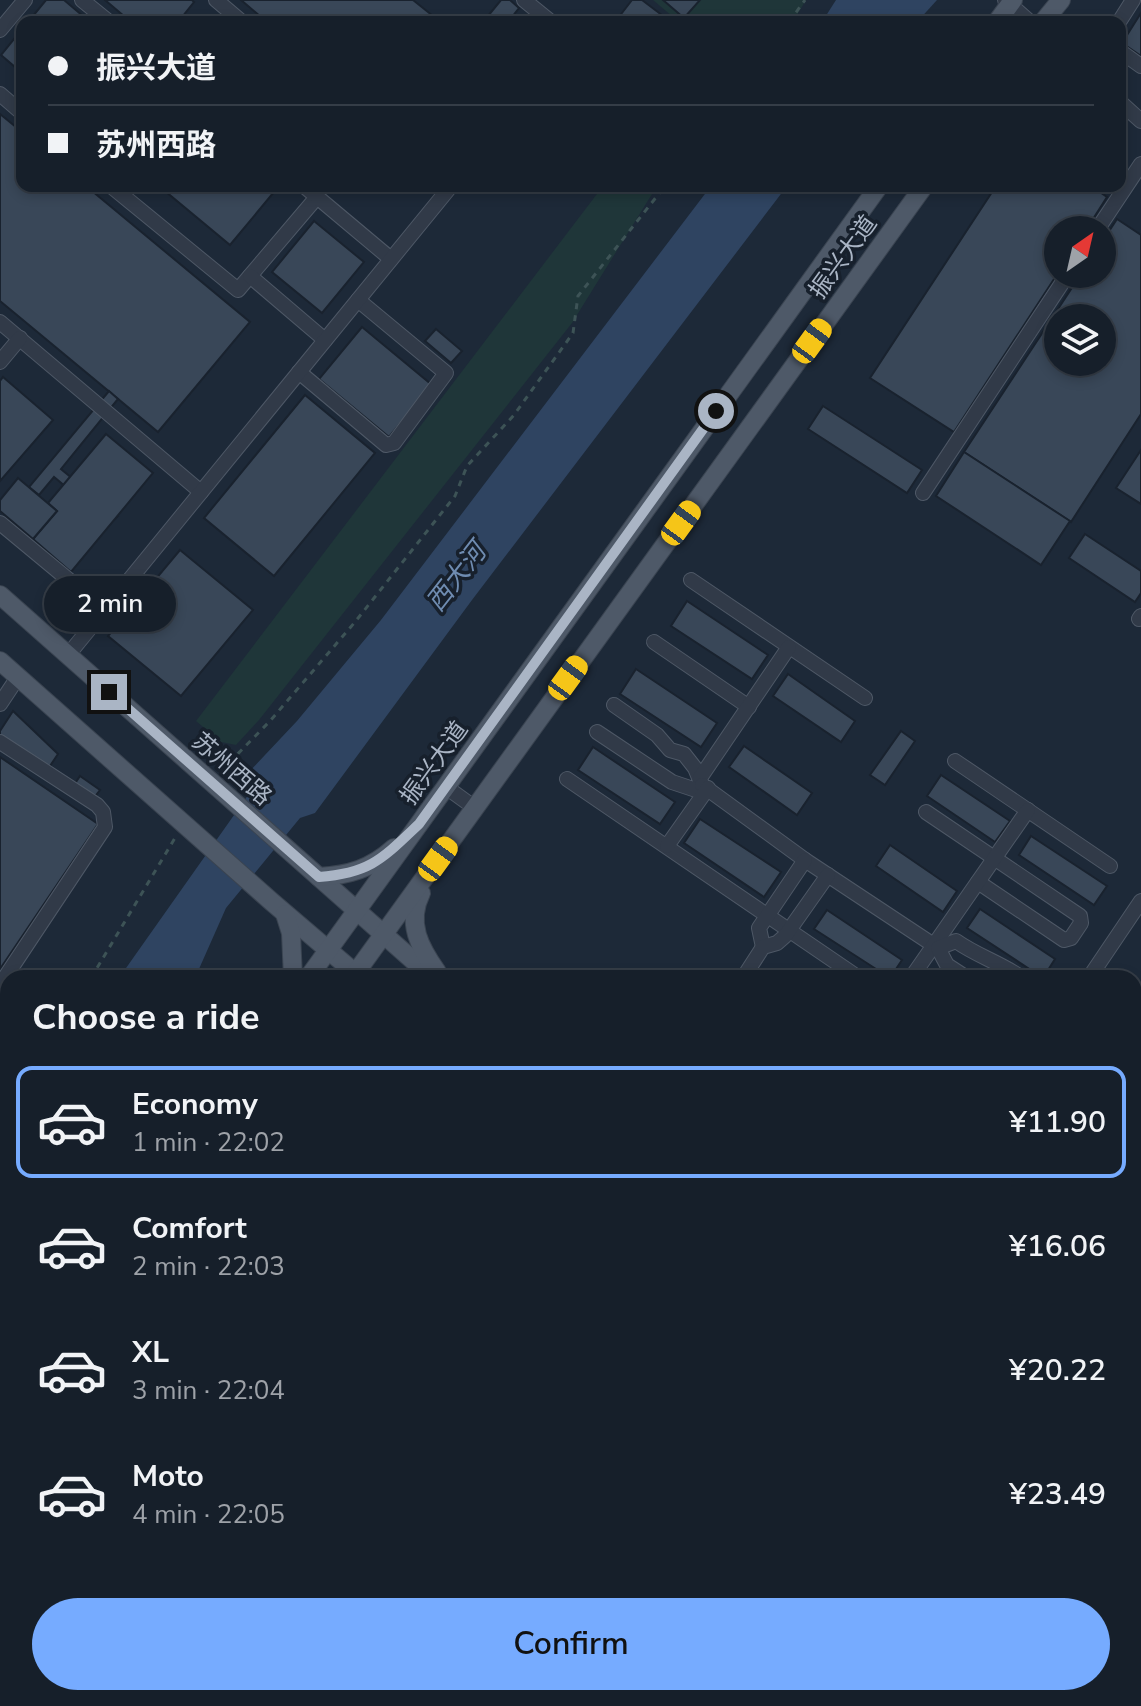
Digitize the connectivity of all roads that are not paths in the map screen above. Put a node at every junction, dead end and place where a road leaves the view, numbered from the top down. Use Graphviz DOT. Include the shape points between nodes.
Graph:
graph roads {
  1 [pos="25,0"];
  2 [pos="82,0"];
  3 [pos="216,0"];
  4 [pos="524,0"];
  5 [pos="1061,0"];
  6 [pos="1009,1"];
  7 [pos="102,16"];
  8 [pos="235,16"];
  9 [pos="544,16"];
  10 [pos="1024,16"];
  11 [pos="1048,16"];
  12 [pos="0,30"];
  13 [pos="0,94"];
  14 [pos="1126,107"];
  15 [pos="16,108"];
  16 [pos="1141,121"];
  17 [pos="1141,164"];
  18 [pos="1126,186"];
  19 [pos="118,192"];
  20 [pos="311,192"];
  21 [pos="446,192"];
  22 [pos="875,192"];
  23 [pos="920,192"];
  24 [pos="1122,192"];
  25 [pos="317,197"];
  26 [pos="1106,216"];
  27 [pos="391,259"];
  28 [pos="250,276"];
  29 [pos="1059,288"];
  30 [pos="358,300"];
  31 [pos="0,322"];
  32 [pos="20,338"];
  33 [pos="325,340"];
  34 [pos="0,362"];
  35 [pos="299,372"];
  36 [pos="201,492"];
  37 [pos="923,493"];
  38 [pos="0,523"];
  39 [pos="691,580"];
  40 [pos="0,595"];
  41 [pos="105,610"];
  42 [pos="654,642"];
  43 [pos="789,647"];
  44 [pos="68,655"];
  45 [pos="0,661"];
  46 [pos="18,677"];
  47 [pos="865,698"];
  48 [pos="0,704"];
  49 [pos="614,705"];
  50 [pos="749,707"];
  51 [pos="597,732"];
  52 [pos="0,742"];
  53 [pos="955,761"];
  54 [pos="567,779"];
  55 [pos="703,784"];
  56 [pos="446,787"];
  57 [pos="475,808"];
  58 [pos="1028,810"];
  59 [pos="926,812"];
  60 [pos="419,824"];
  61 [pos="667,846"];
  62 [pos="994,858"];
  63 [pos="438,859"];
  64 [pos="805,860"];
  65 [pos="1110,866"];
  66 [pos="312,872"];
  67 [pos="828,875"];
  68 [pos="978,882"];
  69 [pos="1141,901"];
  70 [pos="278,908"];
  71 [pos="357,910"];
  72 [pos="767,915"];
  73 [pos="789,930"];
  74 [pos="384,934"];
  75 [pos="936,946"];
  76 [pos="763,947"];
  77 [pos="327,951"];
  78 [pos="10,970"];
  79 [pos="293,970"];
  80 [pos="314,970"];
  81 [pos="349,970"];
  82 [pos="360,970"];
  83 [pos="424,970"];
  84 [pos="429,970"];
  85 [pos="748,970"];
  86 [pos="847,970"];
  87 [pos="917,970"];
  88 [pos="955,970"];
  89 [pos="1011,970"];
  90 [pos="1094,970"];
  1 -- 12 [label="street"];
  2 -- 7 [label="street"];
  3 -- 8 [label="street"];
  4 -- 9 [label="street"];
  5 -- 11 [label="main road"];
  6 -- 10 [label="street"];
  13 -- 15 [label="street"];
  14 -- 16 [label="street"];
  17 -- 18 [label="street"];
  19 -- 28 [label="street" via="238,290"];
  20 -- 25 [label="street"];
  21 -- 27 [label="street"];
  22 -- 56 [label="main road, 振兴大道"];
  23 -- 57 [label="main road, 振兴大道"];
  24 -- 26 [label="street"];
  25 -- 27 [label="street"];
  25 -- 28 [label="street"];
  27 -- 30 [label="street"];
  28 -- 33 [label="street"];
  29 -- 37 [label="street"];
  30 -- 33 [label="street"];
  30 -- 35 [label="street" via="446,373 394,443 386,445"];
  31 -- 32 [label="street"];
  32 -- 34 [label="street"];
  32 -- 36 [label="street"];
  33 -- 35 [label="street"];
  35 -- 36 [label="street"];
  36 -- 41 [label="street"];
  38 -- 41 [label="street"];
  39 -- 43 [label="street"];
  40 -- 44 [label="main road, 苏州西路"];
  41 -- 44 [label="street"];
  42 -- 50 [label="street"];
  43 -- 47 [label="street"];
  43 -- 50 [label="street"];
  44 -- 66 [label="main road, 苏州西路"];
  45 -- 46 [label="main road"];
  46 -- 48 [label="street"];
  46 -- 70 [label="main road"];
  49 -- 55 [label="street" via="670,750 684,754"];
  50 -- 55 [label="street"];
  51 -- 55 [label="street" via="672,782 696,790"];
  52 -- 78 [label="street" via="97,805 106,821"];
  53 -- 58 [label="street"];
  54 -- 61 [label="street"];
  55 -- 61 [label="street"];
  55 -- 64 [label="street"];
  56 -- 57 [label="street"];
  56 -- 60 [label="main road, 振兴大道"];
  57 -- 63 [label="main road, 振兴大道"];
  58 -- 62 [label="street"];
  58 -- 65 [label="street"];
  59 -- 62 [label="street"];
  60 -- 66 [label="main road" via="379,861 342,875"];
  60 -- 71 [label="main road, 振兴大道"];
  61 -- 72 [label="street"];
  62 -- 68 [label="street"];
  62 -- 68 [label="street" via="1080,916 1077,932 1064,940"];
  63 -- 74 [label="main road, 振兴大道"];
  63 -- 84 [label="main road" via="414,913"];
  64 -- 67 [label="street"];
  64 -- 72 [label="street"];
  66 -- 71 [label="main road, 苏州西路"];
  67 -- 73 [label="street"];
  67 -- 75 [label="street"];
  68 -- 75 [label="street"];
  69 -- 90 [label="street"];
  70 -- 77 [label="main road"];
  70 -- 79 [label="main road" via="293,942"];
  71 -- 74 [label="main road, 苏州西路"];
  71 -- 77 [label="main road, 振兴大道"];
  72 -- 73 [label="street"];
  72 -- 76 [label="street" via="759,928"];
  73 -- 76 [label="street" via="777,943"];
  73 -- 86 [label="street"];
  74 -- 82 [label="main road, 振兴大道"];
  74 -- 83 [label="main road, 苏州西路"];
  75 -- 87 [label="street"];
  75 -- 88 [label="street"];
  75 -- 89 [label="street" via="956,941"];
  76 -- 85 [label="street"];
  77 -- 80 [label="main road, 振兴大道"];
  77 -- 81 [label="main road"];
}
